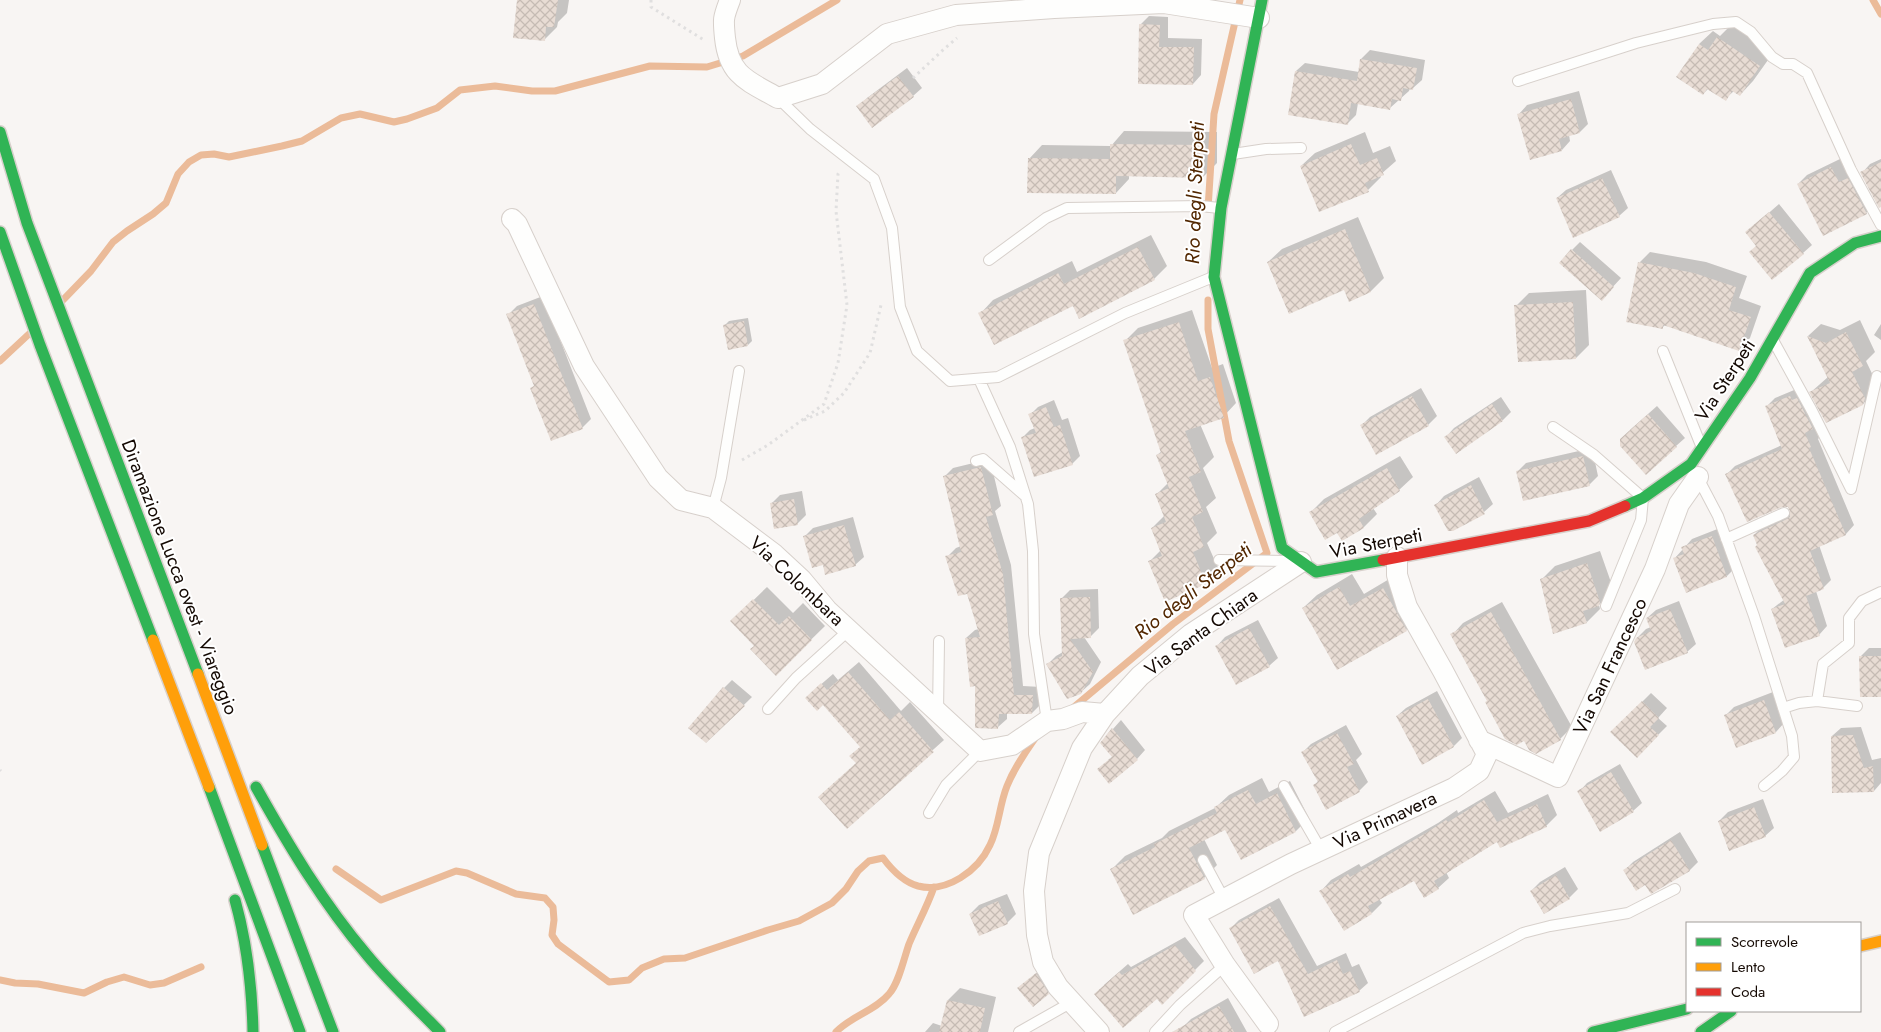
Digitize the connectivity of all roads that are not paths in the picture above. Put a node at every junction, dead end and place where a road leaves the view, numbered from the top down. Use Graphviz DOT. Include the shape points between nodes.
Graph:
graph roads {
  1 [pos="730,0"];
  2 [pos="1256,11"];
  3 [pos="1518,81"];
  4 [pos="778,98"];
  5 [pos="0,132"];
  6 [pos="1302,148"];
  7 [pos="1232,154"];
  8 [pos="1220,208"];
  9 [pos="512,219"];
  10 [pos="1881,225"];
  11 [pos="0,232"];
  12 [pos="1881,236"];
  13 [pos="989,260"];
  14 [pos="1213,278"];
  15 [pos="1772,340"];
  16 [pos="1664,352"];
  17 [pos="739,371"];
  18 [pos="1877,376"];
  19 [pos="979,378"];
  20 [pos="1554,427"];
  21 [pos="1702,448"];
  22 [pos="976,461"];
  23 [pos="1694,470"];
  24 [pos="1025,496"];
  25 [pos="1642,498"];
  26 [pos="713,508"];
  27 [pos="1784,513"];
  28 [pos="1726,540"];
  29 [pos="1397,557"];
  30 [pos="1218,560"];
  31 [pos="1301,562"];
  32 [pos="1881,592"];
  33 [pos="1606,606"];
  34 [pos="849,630"];
  35 [pos="939,641"];
  36 [pos="208,699"];
  37 [pos="1816,701"];
  38 [pos="1857,706"];
  39 [pos="1783,708"];
  40 [pos="768,709"];
  41 [pos="938,713"];
  42 [pos="182,714"];
  43 [pos="1105,714"];
  44 [pos="1053,720"];
  45 [pos="1480,740"];
  46 [pos="980,751"];
  47 [pos="1284,786"];
  48 [pos="1764,786"];
  49 [pos="929,813"];
  50 [pos="218,846"];
  51 [pos="1321,850"];
  52 [pos="1203,860"];
  53 [pos="231,888"];
  54 [pos="1675,889"];
  55 [pos="1224,899"];
  56 [pos="1881,941"];
  57 [pos="1861,946"];
  58 [pos="1225,965"];
  59 [pos="1072,1002"];
  60 [pos="1686,1009"];
  61 [pos="1730,1012"];
  62 [pos="1270,1028"];
  63 [pos="253,1032"];
  64 [pos="300,1032"];
  65 [pos="333,1032"];
  66 [pos="440,1032"];
  67 [pos="1019,1032"];
  68 [pos="1099,1032"];
  69 [pos="1155,1032"];
  70 [pos="1335,1032"];
  71 [pos="1593,1032"];
  72 [pos="1701,1032"];
  1 -- 4 [label="street" via="723,18 732,63 752,84"];
  2 -- 4 [label="street" via="1225,12 1164,3 956,15 887,34 822,84"];
  2 -- 7 [label="main road, Via Sterpeti"];
  3 -- 10 [label="lane" via="1636,43 1712,24 1736,22 1752,32 1772,57 1807,73 1851,170"];
  4 -- 19 [label="lane" via="810,129 874,178 892,228 900,307 917,351 950,381"];
  5 -- 36 [label="main road, Diramazione Lucca ovest - Viareggio" via="28,222"];
  6 -- 7 [label="lane"];
  7 -- 8 [label="main road, Via Sterpeti"];
  8 -- 13 [label="lane" via="1067,208 1046,218"];
  8 -- 14 [label="main road, Via Sterpeti"];
  9 -- 26 [label="street, Via Colombara" via="584,366 658,478 681,500"];
  11 -- 42 [label="main road" via="36,337"];
  12 -- 15 [label="main road, Via Sterpeti" via="1855,243 1810,273"];
  14 -- 19 [label="lane" via="1125,313 998,377"];
  14 -- 31 [label="main road, Via Sterpeti" via="1282,548"];
  15 -- 18 [label="lane" via="1851,489"];
  15 -- 21 [label="main road, Via Sterpeti"];
  16 -- 21 [label="lane"];
  17 -- 26 [label="lane"];
  19 -- 24 [label="lane" via="1010,446"];
  20 -- 25 [label="lane" via="1594,455"];
  21 -- 23 [label="main road, Via Sterpeti"];
  22 -- 24 [label="lane" via="984,459"];
  23 -- 25 [label="main road, Via Sterpeti"];
  23 -- 28 [label="lane" via="1718,516"];
  23 -- 45 [label="street, Via San Francesco" via="1655,569 1558,777"];
  24 -- 44 [label="lane" via="1032,551 1034,634"];
  25 -- 29 [label="main road, Via Sterpeti" via="1589,521"];
  25 -- 33 [label="lane" via="1641,520"];
  26 -- 34 [label="street, Via Colombara" via="774,554"];
  27 -- 28 [label="lane"];
  28 -- 39 [label="lane"];
  29 -- 31 [label="main road, Via Sterpeti" via="1316,572"];
  29 -- 45 [label="street, Via Primavera" via="1397,575 1408,607"];
  30 -- 31 [label="lane"];
  31 -- 43 [label="street, Via Santa Chiara" via="1191,634 1140,676"];
  32 -- 37 [label="lane" via="1862,602 1848,618 1849,643 1824,664"];
  34 -- 40 [label="lane" via="796,678"];
  34 -- 41 [label="street, Via Colombara"];
  35 -- 41 [label="lane"];
  36 -- 65 [label="main road, Diramazione Lucca ovest - Viareggio"];
  36 -- 66 [label="main road" via="308,876 386,977"];
  37 -- 38 [label="lane"];
  37 -- 39 [label="lane"];
  39 -- 48 [label="lane" via="1792,736 1794,757"];
  41 -- 46 [label="street, Via Colombara"];
  42 -- 50 [label="main road"];
  42 -- 64 [label="main road"];
  43 -- 44 [label="street" via="1082,712"];
  43 -- 59 [label="street, Via Santa Chiara" via="1082,748 1039,853 1034,891 1037,935 1044,962 1058,987"];
  44 -- 46 [label="street" via="1012,745"];
  45 -- 51 [label="street, Via Primavera" via="1487,754 1479,771 1454,788"];
  46 -- 49 [label="lane" via="946,785"];
  47 -- 51 [label="lane"];
  51 -- 55 [label="street, Via Primavera"];
  52 -- 55 [label="lane"];
  53 -- 63 [label="main road" via="248,956"];
  54 -- 70 [label="lane" via="1628,913 1523,933"];
  55 -- 58 [label="street, Via Primavera" via="1194,915"];
  56 -- 57 [label="main road"];
  58 -- 62 [label="street, Via Primavera"];
  58 -- 69 [label="lane"];
  59 -- 67 [label="lane"];
  59 -- 68 [label="street, Via Santa Chiara"];
  60 -- 71 [label="main road"];
  61 -- 72 [label="main road"];
}
